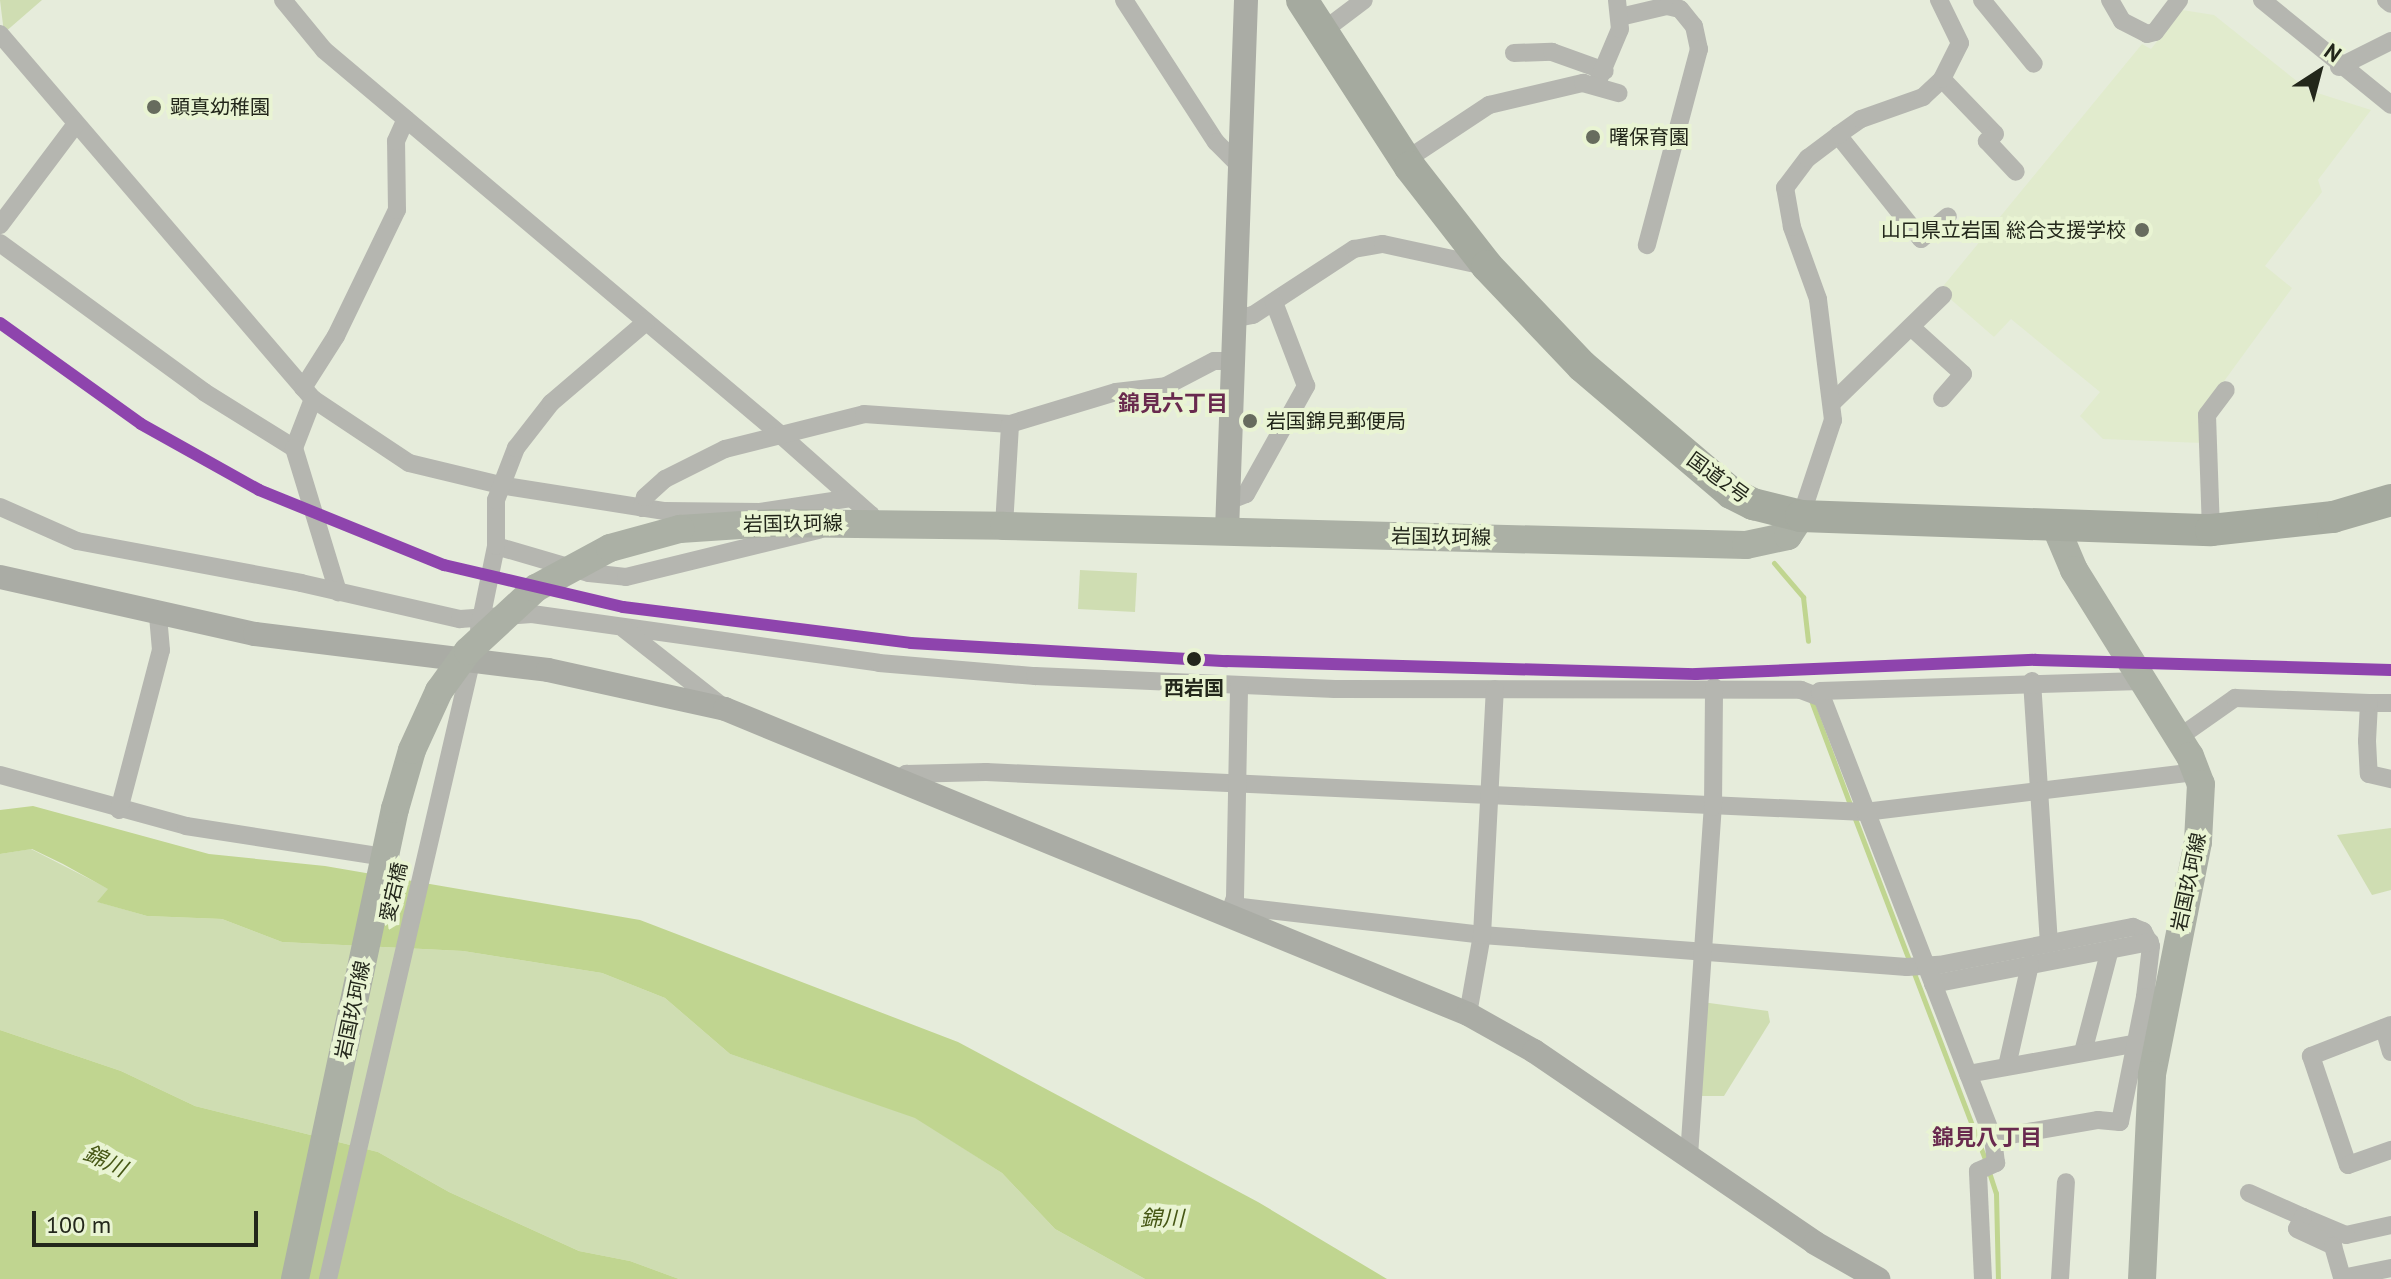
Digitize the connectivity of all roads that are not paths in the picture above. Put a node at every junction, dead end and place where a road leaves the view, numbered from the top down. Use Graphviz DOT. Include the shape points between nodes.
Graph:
graph roads {
  1 [pos="283,0"];
  2 [pos="1124,0"];
  3 [pos="1246,0"];
  4 [pos="1302,0"];
  5 [pos="1364,0"];
  6 [pos="1982,0"];
  7 [pos="2110,0"];
  8 [pos="2179,0"];
  9 [pos="2262,0"];
  10 [pos="2386,0"];
  11 [pos="1935,1"];
  12 [pos="2391,4"];
  13 [pos="1619,8"];
  14 [pos="1323,31"];
  15 [pos="0,34"];
  16 [pos="2391,41"];
  17 [pos="1514,53"];
  18 [pos="2034,64"];
  19 [pos="2339,67"];
  20 [pos="1601,77"];
  21 [pos="1942,79"];
  22 [pos="1619,93"];
  23 [pos="2391,105"];
  24 [pos="406,119"];
  25 [pos="75,125"];
  26 [pos="1838,135"];
  27 [pos="1406,160"];
  28 [pos="1238,164"];
  29 [pos="2016,172"];
  30 [pos="1948,216"];
  31 [pos="0,225"];
  32 [pos="0,243"];
  33 [pos="1647,245"];
  34 [pos="1487,266"];
  35 [pos="1943,295"];
  36 [pos="1274,302"];
  37 [pos="1232,319"];
  38 [pos="646,322"];
  39 [pos="1911,327"];
  40 [pos="1232,361"];
  41 [pos="2226,390"];
  42 [pos="308,393"];
  43 [pos="1942,398"];
  44 [pos="1832,403"];
  45 [pos="1010,424"];
  46 [pos="782,436"];
  47 [pos="294,448"];
  48 [pos="500,485"];
  49 [pos="851,498"];
  50 [pos="2391,500"];
  51 [pos="1228,501"];
  52 [pos="0,507"];
  53 [pos="642,508"];
  54 [pos="1801,516"];
  55 [pos="672,520"];
  56 [pos="836,523"];
  57 [pos="2054,523"];
  58 [pos="873,524"];
  59 [pos="1004,526"];
  60 [pos="2211,530"];
  61 [pos="1227,531"];
  62 [pos="496,546"];
  63 [pos="671,565"];
  64 [pos="0,577"];
  65 [pos="338,592"];
  66 [pos="158,615"];
  67 [pos="481,620"];
  68 [pos="624,629"];
  69 [pos="471,659"];
  70 [pos="2032,681"];
  71 [pos="2141,681"];
  72 [pos="1239,685"];
  73 [pos="1714,687"];
  74 [pos="1495,689"];
  75 [pos="1813,695"];
  76 [pos="2369,703"];
  77 [pos="2391,703"];
  78 [pos="725,709"];
  79 [pos="2178,738"];
  80 [pos="2197,772"];
  81 [pos="0,775"];
  82 [pos="899,779"];
  83 [pos="2391,779"];
  84 [pos="1238,785"];
  85 [pos="2040,792"];
  86 [pos="1490,798"];
  87 [pos="1713,807"];
  88 [pos="119,810"];
  89 [pos="1855,812"];
  90 [pos="371,855"];
  91 [pos="1231,911"];
  92 [pos="1482,935"];
  93 [pos="2150,942"];
  94 [pos="2049,943"];
  95 [pos="1704,949"];
  96 [pos="2110,949"];
  97 [pos="2030,965"];
  98 [pos="1922,970"];
  99 [pos="2155,999"];
  100 [pos="1468,1014"];
  101 [pos="2387,1026"];
  102 [pos="2133,1044"];
  103 [pos="2083,1052"];
  104 [pos="2391,1052"];
  105 [pos="2007,1066"];
  106 [pos="1968,1074"];
  107 [pos="1993,1138"];
  108 [pos="2391,1150"];
  109 [pos="1689,1156"];
  110 [pos="2066,1182"];
  111 [pos="2249,1193"];
  112 [pos="2303,1217"];
  113 [pos="2391,1225"];
  114 [pos="2391,1268"];
  115 [pos="295,1279"];
  116 [pos="328,1279"];
  117 [pos="1876,1279"];
  118 [pos="1983,1279"];
  119 [pos="2060,1279"];
  120 [pos="2142,1279"];
  1 -- 24 [label="street" via="320,45"];
  2 -- 28 [label="street" via="1216,142"];
  3 -- 28 [label="street"];
  4 -- 14 [label="highway, 国道2号"];
  5 -- 14 [label="street"];
  6 -- 18 [label="street"];
  7 -- 8 [label="street" via="2122,21 2147,34 2155,32"];
  9 -- 19 [label="street"];
  10 -- 12 [label="street"];
  11 -- 21 [label="street" via="1960,43"];
  13 -- 20 [label="street"];
  13 -- 33 [label="street" via="1680,9 1694,26 1699,49"];
  14 -- 27 [label="highway, 国道2号"];
  15 -- 25 [label="street"];
  16 -- 19 [label="street"];
  17 -- 20 [label="street" via="1552,52"];
  19 -- 23 [label="street"];
  20 -- 22 [label="street"];
  20 -- 27 [label="street" via="1489,105"];
  21 -- 26 [label="street" via="1923,97 1861,119"];
  21 -- 29 [label="street" via="1995,134 1987,141"];
  24 -- 38 [label="street"];
  24 -- 42 [label="street" via="396,141 397,210"];
  25 -- 31 [label="street"];
  25 -- 42 [label="street"];
  26 -- 30 [label="street" via="1921,239"];
  26 -- 44 [label="street" via="1808,158 1785,188 1792,227 1818,299"];
  27 -- 34 [label="highway, 国道2号"];
  28 -- 37 [label="street"];
  32 -- 47 [label="street" via="204,392"];
  34 -- 36 [label="street" via="1383,244 1354,249"];
  34 -- 54 [label="highway, 国道2号" via="1582,366 1731,493 1771,511"];
  35 -- 39 [label="street"];
  36 -- 37 [label="street" via="1253,315"];
  36 -- 51 [label="street" via="1306,386 1246,494"];
  37 -- 40 [label="street"];
  38 -- 46 [label="street"];
  38 -- 48 [label="street" via="576,379 529,427"];
  39 -- 43 [label="street" via="1963,374"];
  39 -- 44 [label="street"];
  40 -- 45 [label="street" via="1214,361 1166,386 1116,392"];
  40 -- 51 [label="street"];
  41 -- 60 [label="street" via="2207,415"];
  42 -- 47 [label="street"];
  42 -- 48 [label="street" via="409,463"];
  44 -- 54 [label="street" via="1833,420"];
  45 -- 46 [label="street" via="864,414"];
  45 -- 59 [label="street"];
  46 -- 49 [label="street"];
  46 -- 53 [label="street" via="725,449 665,479 645,497"];
  47 -- 65 [label="street"];
  48 -- 53 [label="street"];
  48 -- 62 [label="street, 愛宕橋"];
  49 -- 55 [label="street"];
  49 -- 58 [label="street"];
  50 -- 60 [label="highway, 国道2号" via="2333,517"];
  51 -- 61 [label="street"];
  52 -- 65 [label="street" via="77,541"];
  53 -- 55 [label="street"];
  54 -- 57 [label="highway, 国道2号"];
  54 -- 61 [label="main road, 岩国玖珂線" via="1788,536 1746,545"];
  55 -- 56 [label="main road, 岩国玖珂線"];
  55 -- 63 [label="street" via="663,537"];
  55 -- 115 [label="main road, 岩国玖珂線, bridge" via="536,588 468,651 439,691 412,750 395,809"];
  56 -- 58 [label="main road, 岩国玖珂線"];
  56 -- 63 [label="street"];
  57 -- 60 [label="highway, 国道2号"];
  57 -- 71 [label="main road, 岩国玖珂線" via="2074,570"];
  58 -- 59 [label="main road, 岩国玖珂線"];
  59 -- 61 [label="main road, 岩国玖珂線"];
  62 -- 63 [label="street" via="589,573 626,577"];
  62 -- 67 [label="street, 愛宕橋"];
  64 -- 66 [label="street"];
  65 -- 67 [label="street"];
  66 -- 69 [label="street" via="255,634"];
  66 -- 88 [label="street" via="161,650"];
  67 -- 68 [label="street" via="532,614"];
  67 -- 69 [label="street, 愛宕橋"];
  68 -- 72 [label="street" via="956,670"];
  68 -- 78 [label="street"];
  69 -- 78 [label="street" via="617,682"];
  69 -- 116 [label="street, 愛宕橋"];
  70 -- 71 [label="street"];
  70 -- 75 [label="street" via="1828,687"];
  70 -- 85 [label="street"];
  71 -- 79 [label="main road, 岩国玖珂線"];
  72 -- 74 [label="street"];
  72 -- 84 [label="street"];
  73 -- 74 [label="street"];
  73 -- 75 [label="street"];
  73 -- 87 [label="street"];
  74 -- 86 [label="street"];
  75 -- 89 [label="street"];
  76 -- 77 [label="street"];
  76 -- 79 [label="street" via="2235,698"];
  76 -- 83 [label="street" via="2369,774"];
  78 -- 82 [label="street"];
  79 -- 80 [label="main road, 岩国玖珂線"];
  80 -- 85 [label="street"];
  80 -- 99 [label="main road, 岩国玖珂線" via="2203,809"];
  81 -- 88 [label="street"];
  82 -- 84 [label="street" via="956,771"];
  82 -- 91 [label="street"];
  84 -- 86 [label="street"];
  84 -- 91 [label="street"];
  85 -- 89 [label="street"];
  85 -- 94 [label="street"];
  86 -- 87 [label="street"];
  86 -- 92 [label="street"];
  87 -- 89 [label="street"];
  87 -- 95 [label="street"];
  88 -- 90 [label="street"];
  89 -- 98 [label="street"];
  91 -- 92 [label="street"];
  91 -- 100 [label="street"];
  92 -- 95 [label="street"];
  92 -- 100 [label="street"];
  93 -- 94 [label="street" via="2133,927"];
  93 -- 96 [label="street"];
  93 -- 99 [label="street"];
  94 -- 98 [label="street"];
  95 -- 98 [label="street"];
  95 -- 109 [label="street"];
  96 -- 97 [label="street"];
  96 -- 103 [label="street"];
  97 -- 98 [label="street"];
  97 -- 105 [label="street"];
  98 -- 106 [label="street"];
  99 -- 102 [label="street"];
  99 -- 120 [label="main road, 岩国玖珂線" via="2144,1149"];
  100 -- 109 [label="street" via="1534,1051"];
  101 -- 104 [label="street"];
  101 -- 108 [label="street" via="2311,1056 2348,1165"];
  102 -- 103 [label="street"];
  102 -- 107 [label="street" via="2120,1122 2098,1120"];
  103 -- 105 [label="street"];
  105 -- 106 [label="street"];
  106 -- 107 [label="street"];
  107 -- 118 [label="street" via="1996,1163 1978,1171"];
  109 -- 117 [label="street"];
  110 -- 119 [label="street"];
  111 -- 112 [label="street"];
  112 -- 113 [label="street" via="2346,1235"];
  112 -- 114 [label="street" via="2297,1229 2333,1246 2342,1278"];
}
